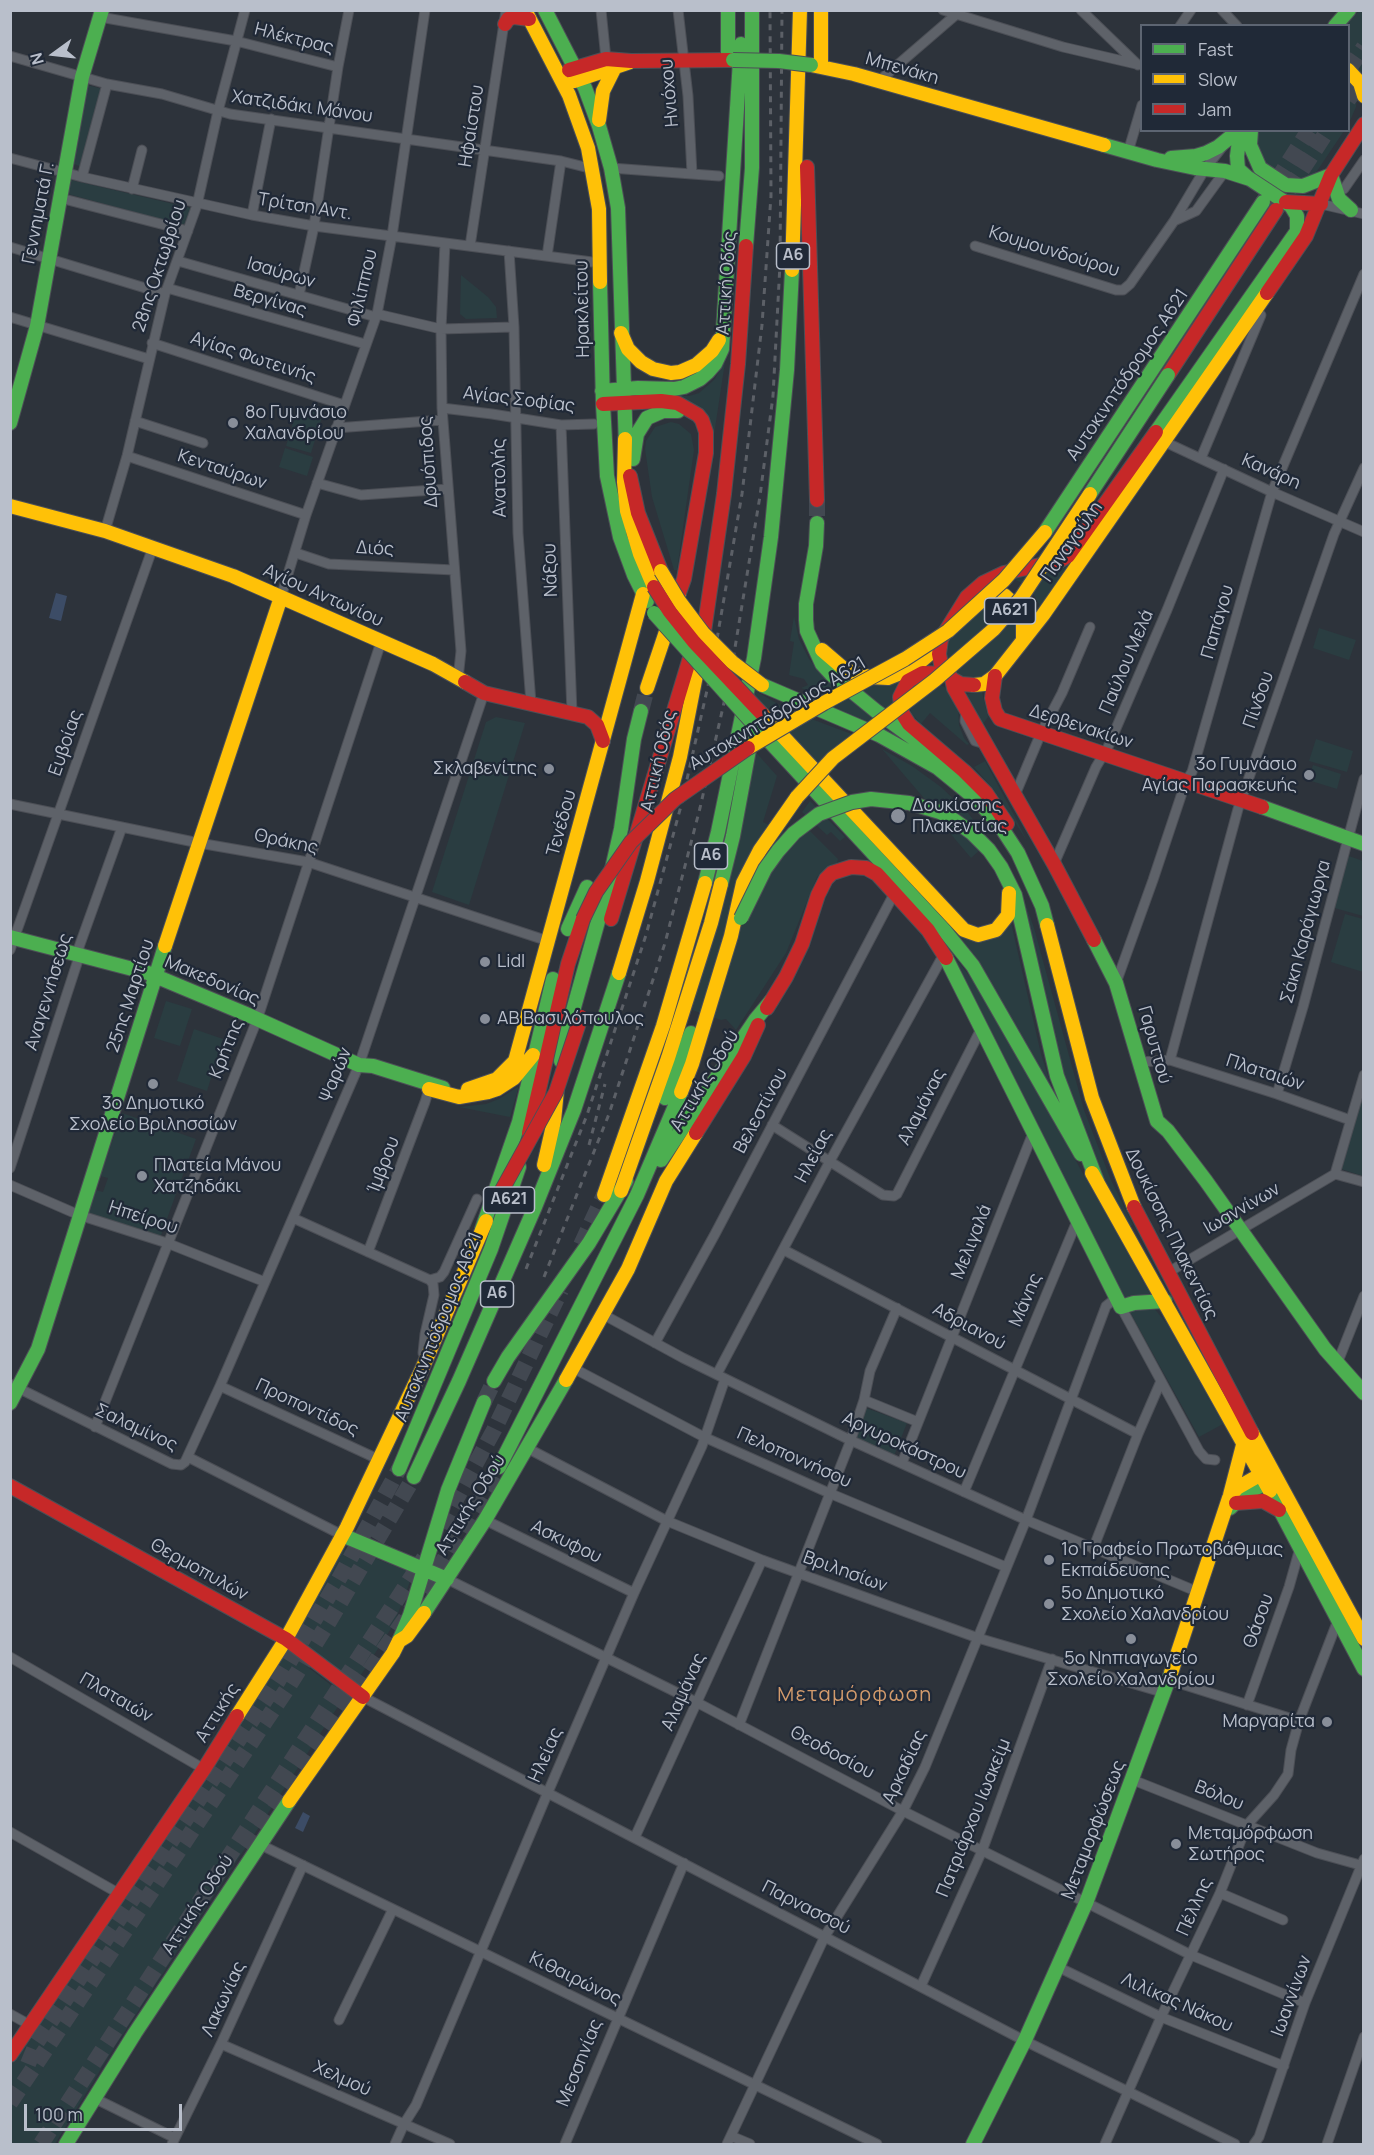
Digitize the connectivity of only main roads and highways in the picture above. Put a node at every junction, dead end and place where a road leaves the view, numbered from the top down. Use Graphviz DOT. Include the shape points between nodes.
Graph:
graph roads {
  1 [pos="545,10"];
  2 [pos="728,10"];
  3 [pos="746,10"];
  4 [pos="752,10"];
  5 [pos="800,10"];
  6 [pos="821,10"];
  7 [pos="1349,10"];
  8 [pos="101,14"];
  9 [pos="527,15"];
  10 [pos="505,17"];
  11 [pos="1337,24"];
  12 [pos="730,60"];
  13 [pos="610,64"];
  14 [pos="816,66"];
  15 [pos="1350,72"];
  16 [pos="578,73"];
  17 [pos="562,80"];
  18 [pos="1364,96"];
  19 [pos="1364,112"];
  20 [pos="599,126"];
  21 [pos="1362,127"];
  22 [pos="1244,132"];
  23 [pos="1251,132"];
  24 [pos="1233,135"];
  25 [pos="1157,160"];
  26 [pos="1260,168"];
  27 [pos="1231,170"];
  28 [pos="1331,175"];
  29 [pos="1263,202"];
  30 [pos="1320,204"];
  31 [pos="1281,206"];
  32 [pos="1357,212"];
  33 [pos="723,330"];
  34 [pos="621,333"];
  35 [pos="14,396"];
  36 [pos="623,396"];
  37 [pos="603,397"];
  38 [pos="10,423"];
  39 [pos="625,439"];
  40 [pos="707,440"];
  41 [pos="632,484"];
  42 [pos="817,500"];
  43 [pos="10,506"];
  44 [pos="817,523"];
  45 [pos="661,571"];
  46 [pos="649,590"];
  47 [pos="281,597"];
  48 [pos="967,597"];
  49 [pos="764,598"];
  50 [pos="710,599"];
  51 [pos="654,613"];
  52 [pos="810,639"];
  53 [pos="1023,640"];
  54 [pos="940,645"];
  55 [pos="949,676"];
  56 [pos="995,676"];
  57 [pos="647,688"];
  58 [pos="641,711"];
  59 [pos="1000,719"];
  60 [pos="983,740"];
  61 [pos="603,741"];
  62 [pos="956,781"];
  63 [pos="1364,844"];
  64 [pos="1018,853"];
  65 [pos="1007,877"];
  66 [pos="578,917"];
  67 [pos="735,917"];
  68 [pos="12,942"];
  69 [pos="156,976"];
  70 [pos="771,1002"];
  71 [pos="535,1052"];
  72 [pos="515,1061"];
  73 [pos="429,1089"];
  74 [pos="1097,1181"];
  75 [pos="621,1191"];
  76 [pos="604,1195"];
  77 [pos="637,1195"];
  78 [pos="535,1207"];
  79 [pos="482,1229"];
  80 [pos="1165,1301"];
  81 [pos="494,1381"];
  82 [pos="15,1386"];
  83 [pos="1364,1393"];
  84 [pos="484,1402"];
  85 [pos="10,1403"];
  86 [pos="1244,1445"];
  87 [pos="499,1467"];
  88 [pos="399,1469"];
  89 [pos="414,1476"];
  90 [pos="1267,1476"];
  91 [pos="10,1486"];
  92 [pos="1232,1501"];
  93 [pos="1279,1510"];
  94 [pos="342,1535"];
  95 [pos="425,1569"];
  96 [pos="447,1579"];
  97 [pos="286,1639"];
  98 [pos="1364,1639"];
  99 [pos="399,1641"];
  100 [pos="1364,1669"];
  101 [pos="363,1697"];
  102 [pos="10,2055"];
  103 [pos="66,2145"];
  104 [pos="973,2145"];
  1 -- 16 [label="main road, Ηρακλείτου"];
  2 -- 12 [label="main road"];
  3 -- 33 [label="main road"];
  4 -- 50 [label="main road, Αττική Οδός / Α6" via="748,246"];
  5 -- 42 [label="main road" via="807,78 808,248"];
  5 -- 49 [label="main road, Α6" via="787,370"];
  6 -- 14 [label="main road"];
  7 -- 11 [label="main road"];
  8 -- 35 [label="main road, Γεννηματά Γ." via="82,77 37,326"];
  9 -- 10 [label="main road"];
  9 -- 17 [label="main road, Ηρακλείτου"];
  12 -- 13 [label="main road, Μπενάκη"];
  12 -- 14 [label="main road, Μπενάκη, bridge"];
  13 -- 16 [label="main road, Μπενάκη"];
  13 -- 20 [label="main road"];
  14 -- 25 [label="main road, Μπενάκη"];
  15 -- 18 [label="main road" via="1360,83"];
  16 -- 17 [label="main road, Μπενάκη"];
  16 -- 20 [label="main road, Ηρακλείτου"];
  17 -- 37 [label="main road, Ηρακλείτου" via="583,130 599,209"];
  19 -- 21 [label="main road, Παναγούλη"];
  20 -- 34 [label="main road, Ηρακλείτου" via="618,208"];
  21 -- 28 [label="main road, Παναγούλη"];
  22 -- 27 [label="main road"];
  23 -- 26 [label="main road" via="1252,154"];
  24 -- 25 [label="main road" via="1218,147 1196,156"];
  25 -- 27 [label="main road"];
  26 -- 27 [label="main road"];
  26 -- 28 [label="main road" via="1290,186 1312,184"];
  27 -- 31 [label="main road" via="1250,179"];
  28 -- 30 [label="main road, Παναγούλη"];
  28 -- 32 [label="main road" via="1339,200"];
  29 -- 66 [label="main road, Αυτοκινητόδρομος Α621 / Α621, bridge" via="1026,556 948,631 741,752 675,800 631,842"];
  30 -- 31 [label="main road"];
  30 -- 53 [label="main road, Παναγούλη" via="1306,236"];
  31 -- 48 [label="main road, Παναγούλη" via="1291,206 1297,216 1297,231 1077,545 1059,561 992,577"];
  31 -- 67 [label="main road, Αυτοκινητόδρομος Α621 / Α621, bridge" via="1021,598 967,653 833,758 813,779 760,850 740,891"];
  33 -- 34 [label="main road" via="717,345 701,361 671,373 641,362 628,349"];
  33 -- 36 [label="main road" via="722,349 715,364 692,384"];
  34 -- 36 [label="main road, Ηρακλείτου"];
  35 -- 38 [label="main road, Γεννηματά Γ."];
  36 -- 37 [label="main road"];
  36 -- 39 [label="main road, Ηρακλείτου"];
  36 -- 40 [label="main road" via="685,406 702,420"];
  37 -- 46 [label="main road, Ηρακλείτου" via="610,500 623,546"];
  39 -- 41 [label="main road, Ηρακλείτου"];
  39 -- 46 [label="main road" via="627,511"];
  40 -- 41 [label="main road" via="699,425 684,413 655,413 642,424 637,435"];
  40 -- 57 [label="main road" via="684,579"];
  41 -- 45 [label="main road, Ηρακλείτου" via="646,537"];
  43 -- 47 [label="main road, Αγίου Αντωνίου" via="153,547"];
  44 -- 52 [label="main road" via="806,604"];
  45 -- 62 [label="main road, Δουκίσσης Πλακεντίας, bridge" via="703,633 762,685 879,735"];
  46 -- 51 [label="main road, Ηρακλείτου"];
  46 -- 61 [label="main road, Τενέδου"];
  46 -- 65 [label="main road, bridge" via="964,930 983,934 1004,923 1010,907"];
  47 -- 61 [label="main road, Αγίου Αντωνίου" via="433,664 483,693 594,721"];
  47 -- 69 [label="main road, 25ης Μαρτίου"];
  48 -- 53 [label="main road" via="986,591 1012,601 1023,617"];
  48 -- 54 [label="main road, Παναγούλη" via="946,628"];
  49 -- 75 [label="main road" via="763,664 731,845 671,1049"];
  49 -- 76 [label="main road, Α6" via="746,701 690,938"];
  50 -- 78 [label="main road, Αττική Οδός / Α6" via="680,757 650,870 589,1066"];
  50 -- 79 [label="main road, bridge" via="564,1072"];
  51 -- 74 [label="main road, Δουκίσσης Πλακεντίας, bridge" via="973,966"];
  52 -- 54 [label="main road" via="852,673 888,678 920,663"];
  52 -- 62 [label="main road" via="832,675 924,746"];
  53 -- 56 [label="main road, Παναγούλη"];
  54 -- 55 [label="main road" via="940,659"];
  55 -- 56 [label="main road" via="971,686 984,684"];
  55 -- 60 [label="main road, Γαρυττού"];
  55 -- 64 [label="main road" via="923,673 908,681 900,697 902,713 909,724 986,794 1011,830"];
  56 -- 59 [label="main road, Δερβενακίων" via="992,698"];
  58 -- 78 [label="main road" via="609,882 564,1046 554,1121"];
  59 -- 60 [label="main road"];
  59 -- 63 [label="main road, Δερβενακίων"];
  60 -- 83 [label="main road, Γαρυττού" via="1116,983 1157,1121 1200,1172 1337,1364"];
  61 -- 72 [label="main road, Τενέδου"];
  62 -- 64 [label="main road, Δουκίσσης Πλακεντίας" via="999,824"];
  64 -- 90 [label="main road, Δουκίσσης Πλακεντίας" via="1042,906 1092,1098 1134,1208"];
  65 -- 67 [label="main road, bridge" via="984,845 951,818 924,807 871,799 819,814 784,843"];
  65 -- 74 [label="main road" via="1015,895 1057,1076"];
  66 -- 71 [label="main road" via="563,942"];
  66 -- 88 [label="main road, Αυτοκινητόδρομος Α621 / Α621" via="535,1114 512,1191 492,1249"];
  67 -- 75 [label="main road" via="681,1059"];
  67 -- 77 [label="main road" via="692,1064"];
  68 -- 69 [label="main road, Μακεδονίας" via="80,954"];
  69 -- 72 [label="main road, Μακεδονίας" via="359,1065 441,1087 476,1088 497,1078"];
  69 -- 82 [label="main road, 25ης Μαρτίου" via="38,1349"];
  70 -- 77 [label="main road"];
  70 -- 80 [label="main road, Αττικής Οδού" via="802,944 822,885 832,873 845,867 877,874 928,930 944,954 1115,1304"];
  70 -- 96 [label="main road, Αττικής Οδού" via="744,1056 666,1181 604,1315"];
  71 -- 73 [label="main road" via="514,1078 495,1090 459,1096"];
  71 -- 79 [label="main road" via="516,1131"];
  74 -- 80 [label="main road, Δουκίσσης Πλακεντίας"];
  75 -- 81 [label="main road"];
  77 -- 87 [label="main road"];
  78 -- 89 [label="main road, Αττική Οδός / Α6"];
  79 -- 94 [label="main road, Αττικής" via="422,1369"];
  80 -- 86 [label="main road, Δουκίσσης Πλακεντίας"];
  82 -- 85 [label="main road, 25ης Μαρτίου"];
  84 -- 95 [label="main road" via="448,1490"];
  86 -- 90 [label="main road, Δουκίσσης Πλακεντίας"];
  86 -- 92 [label="main road"];
  90 -- 92 [label="main road, Μεταμορφώσεως"];
  90 -- 93 [label="main road, Δουκίσσης Πλακεντίας"];
  90 -- 98 [label="main road, Δουκίσσης Πλακεντίας"];
  91 -- 97 [label="main road, Θερμοπυλών"];
  92 -- 93 [label="main road" via="1263,1501"];
  92 -- 104 [label="main road, Μεταμορφώσεως" via="1086,1903"];
  93 -- 100 [label="main road, Δουκίσσης Πλακεντίας"];
  94 -- 95 [label="main road, Θεοδοσίου"];
  94 -- 97 [label="main road, Αττικής"];
  95 -- 96 [label="main road, Θεοδοσίου"];
  95 -- 99 [label="main road"];
  96 -- 99 [label="main road, Αττικής Οδού" via="407,1636"];
  97 -- 101 [label="main road, Θερμοπυλών"];
  97 -- 102 [label="main road, Αττικής" via="204,1769"];
  99 -- 101 [label="main road, Αττικής Οδού"];
  101 -- 103 [label="main road, Αττικής Οδού" via="260,1844"];
}
